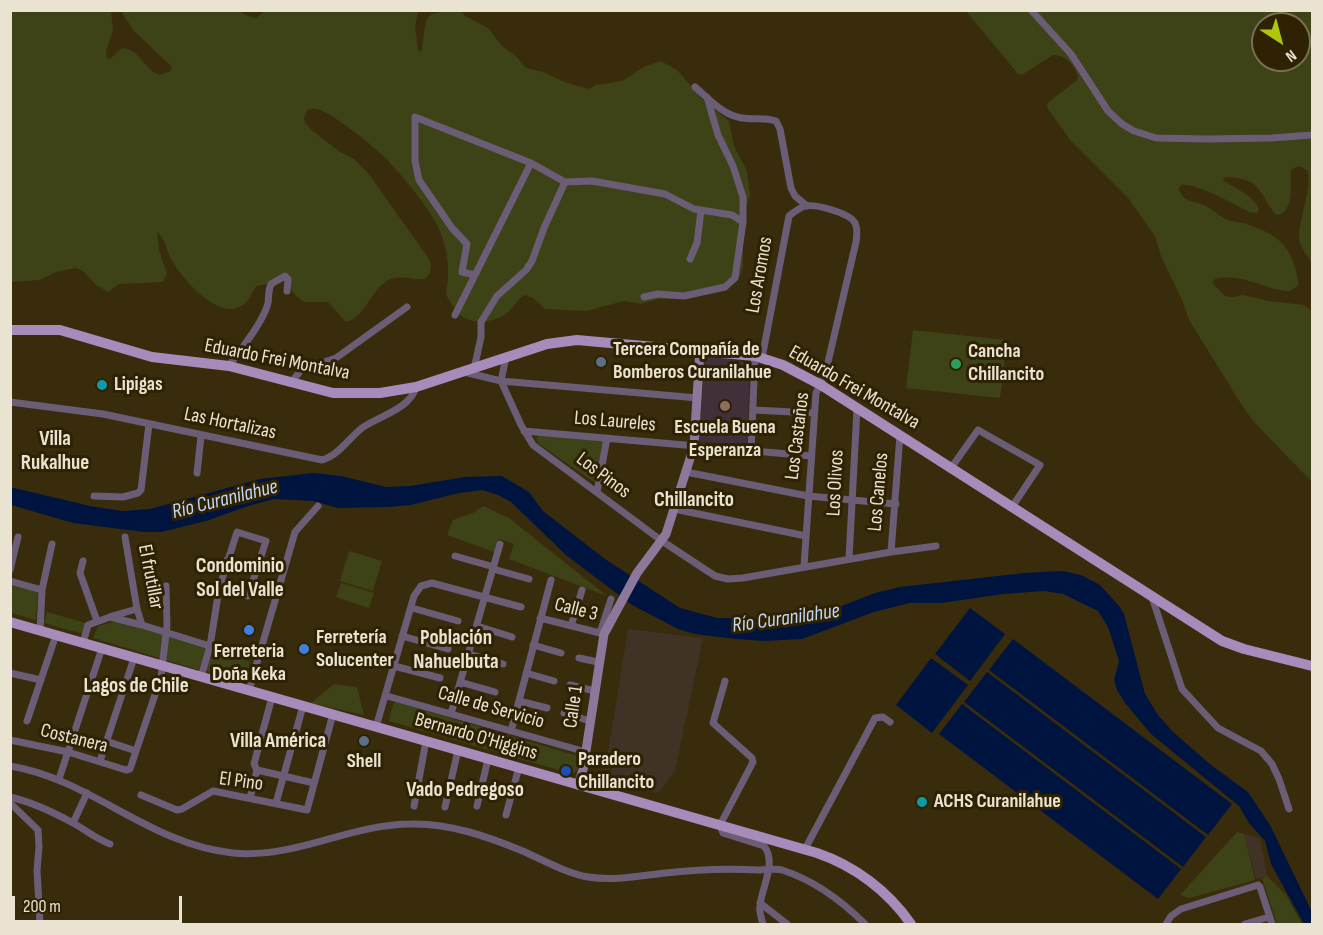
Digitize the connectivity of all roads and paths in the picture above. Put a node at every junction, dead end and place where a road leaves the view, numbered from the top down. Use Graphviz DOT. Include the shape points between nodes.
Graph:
graph roads {
  1 [pos="1031,10"];
  2 [pos="695,87"];
  3 [pos="707,98"];
  4 [pos="1312,135"];
  5 [pos="531,163"];
  6 [pos="565,182"];
  7 [pos="805,206"];
  8 [pos="701,210"];
  9 [pos="743,222"];
  10 [pos="690,259"];
  11 [pos="475,275"];
  12 [pos="287,291"];
  13 [pos="644,297"];
  14 [pos="407,307"];
  15 [pos="455,315"];
  16 [pos="10,330"];
  17 [pos="700,350"];
  18 [pos="507,356"];
  19 [pos="758,357"];
  20 [pos="229,366"];
  21 [pos="469,370"];
  22 [pos="501,381"];
  23 [pos="291,383"];
  24 [pos="821,385"];
  25 [pos="416,387"];
  26 [pos="698,398"];
  27 [pos="10,402"];
  28 [pos="857,409"];
  29 [pos="753,410"];
  30 [pos="814,413"];
  31 [pos="149,424"];
  32 [pos="524,431"];
  33 [pos="900,435"];
  34 [pos="201,436"];
  35 [pos="608,438"];
  36 [pos="694,446"];
  37 [pos="751,451"];
  38 [pos="811,456"];
  39 [pos="951,468"];
  40 [pos="686,472"];
  41 [pos="197,474"];
  42 [pos="597,492"];
  43 [pos="94,496"];
  44 [pos="808,496"];
  45 [pos="852,500"];
  46 [pos="896,504"];
  47 [pos="318,506"];
  48 [pos="1012,507"];
  49 [pos="674,509"];
  50 [pos="806,536"];
  51 [pos="18,537"];
  52 [pos="125,537"];
  53 [pos="662,541"];
  54 [pos="52,544"];
  55 [pos="500,544"];
  56 [pos="936,546"];
  57 [pos="891,552"];
  58 [pos="455,556"];
  59 [pos="849,559"];
  60 [pos="227,560"];
  61 [pos="83,561"];
  62 [pos="804,566"];
  63 [pos="493,568"];
  64 [pos="10,570"];
  65 [pos="257,571"];
  66 [pos="529,579"];
  67 [pos="551,580"];
  68 [pos="10,581"];
  69 [pos="166,586"];
  70 [pos="219,589"];
  71 [pos="42,590"];
  72 [pos="582,590"];
  73 [pos="485,597"];
  74 [pos="1152,597"];
  75 [pos="611,599"];
  76 [pos="412,608"];
  77 [pos="521,608"];
  78 [pos="137,609"];
  79 [pos="110,617"];
  80 [pos="540,618"];
  81 [pos="98,621"];
  82 [pos="458,621"];
  83 [pos="10,622"];
  84 [pos="142,625"];
  85 [pos="477,626"];
  86 [pos="571,626"];
  87 [pos="40,631"];
  88 [pos="166,632"];
  89 [pos="602,634"];
  90 [pos="56,635"];
  91 [pos="402,636"];
  92 [pos="512,637"];
  93 [pos="83,643"];
  94 [pos="533,645"];
  95 [pos="210,646"];
  96 [pos="102,648"];
  97 [pos="448,649"];
  98 [pos="561,653"];
  99 [pos="469,654"];
  100 [pos="259,657"];
  101 [pos="134,658"];
  102 [pos="579,658"];
  103 [pos="598,662"];
  104 [pos="503,664"];
  105 [pos="162,666"];
  106 [pos="394,666"];
  107 [pos="1312,666"];
  108 [pos="10,673"];
  109 [pos="526,673"];
  110 [pos="201,677"];
  111 [pos="440,678"];
  112 [pos="41,680"];
  113 [pos="554,681"];
  114 [pos="725,681"];
  115 [pos="460,682"];
  116 [pos="570,685"];
  117 [pos="249,690"];
  118 [pos="595,691"];
  119 [pos="495,692"];
  120 [pos="387,696"];
  121 [pos="272,697"];
  122 [pos="519,701"];
  123 [pos="303,706"];
  124 [pos="547,708"];
  125 [pos="564,713"];
  126 [pos="333,714"];
  127 [pos="451,714"];
  128 [pos="27,721"];
  129 [pos="590,721"];
  130 [pos="891,722"];
  131 [pos="376,727"];
  132 [pos="511,731"];
  133 [pos="10,740"];
  134 [pos="106,741"];
  135 [pos="426,741"];
  136 [pos="458,750"];
  137 [pos="136,751"];
  138 [pos="69,752"];
  139 [pos="586,752"];
  140 [pos="488,759"];
  141 [pos="100,761"];
  142 [pos="10,766"];
  143 [pos="519,767"];
  144 [pos="257,770"];
  145 [pos="283,776"];
  146 [pos="59,779"];
  147 [pos="314,783"];
  148 [pos="578,784"];
  149 [pos="87,793"];
  150 [pos="141,795"];
  151 [pos="10,797"];
  152 [pos="250,798"];
  153 [pos="10,803"];
  154 [pos="276,803"];
  155 [pos="414,806"];
  156 [pos="477,806"];
  157 [pos="445,807"];
  158 [pos="1288,809"];
  159 [pos="506,815"];
  160 [pos="73,823"];
  161 [pos="720,825"];
  162 [pos="110,844"];
  163 [pos="805,849"];
  164 [pos="768,870"];
  165 [pos="760,903"];
  166 [pos="1271,921"];
  167 [pos="40,924"];
  168 [pos="763,924"];
  169 [pos="787,924"];
  170 [pos="865,924"];
  171 [pos="910,924"];
  172 [pos="1166,924"];
  173 [pos="1245,924"];
  1 -- 4 [label="street" via="1071,54 1107,111 1134,132 1156,138 1206,139"];
  2 -- 3 [label="street"];
  3 -- 7 [label="street" via="740,118 776,121 791,188"];
  3 -- 9 [label="street" via="743,197"];
  5 -- 6 [label="street"];
  5 -- 11 [label="street"];
  5 -- 11 [label="street" via="415,117 419,180 467,244 462,272"];
  6 -- 8 [label="street" via="592,181 665,194"];
  6 -- 21 [label="street" via="532,261 497,296 481,322 481,337"];
  7 -- 19 [label="street, Los Aromos" via="789,216 786,224"];
  7 -- 24 [label="street, Los Castaños" via="843,213 850,217 857,233"];
  8 -- 9 [label="street" via="732,214"];
  8 -- 10 [label="street" via="697,243"];
  9 -- 13 [label="street" via="735,278 730,284 684,296"];
  11 -- 15 [label="street"];
  12 -- 20 [label="street" via="285,276 271,284 257,325"];
  14 -- 23 [label="street" via="336,358 301,369"];
  16 -- 20 [label="main road, Eduardo Frei Montalva" via="60,330 152,357"];
  17 -- 18 [label="main road, Eduardo Frei Montalva" via="577,340"];
  17 -- 19 [label="main road, Eduardo Frei Montalva"];
  17 -- 26 [label="street, Calle 1"];
  18 -- 21 [label="main road, Eduardo Frei Montalva"];
  18 -- 22 [label="street"];
  19 -- 24 [label="main road, Eduardo Frei Montalva"];
  19 -- 29 [label="street, Los Aromos"];
  20 -- 23 [label="main road, Eduardo Frei Montalva"];
  21 -- 22 [label="street"];
  21 -- 25 [label="main road, Eduardo Frei Montalva"];
  22 -- 26 [label="street"];
  22 -- 32 [label="street, Los Pinos"];
  23 -- 25 [label="main road, Eduardo Frei Montalva" via="349,394"];
  24 -- 28 [label="main road, Eduardo Frei Montalva"];
  24 -- 30 [label="street, Los Castaños"];
  25 -- 34 [label="street, Las Hortalizas" via="399,408 367,424 332,456 322,460"];
  26 -- 36 [label="street, Calle 1"];
  27 -- 31 [label="street, Las Hortalizas"];
  28 -- 33 [label="main road, Eduardo Frei Montalva"];
  28 -- 45 [label="street, Los Olivos"];
  29 -- 30 [label="street"];
  29 -- 37 [label="street, Los Aromos"];
  30 -- 38 [label="street, Los Castaños"];
  31 -- 34 [label="street, Las Hortalizas"];
  31 -- 43 [label="street" via="138,494"];
  32 -- 35 [label="street, Los Laureles"];
  32 -- 42 [label="street, Los Pinos" via="533,445"];
  33 -- 39 [label="main road, Eduardo Frei Montalva"];
  33 -- 46 [label="street, Los Canelos"];
  34 -- 41 [label="street"];
  35 -- 36 [label="street, Los Laureles"];
  35 -- 42 [label="street"];
  36 -- 37 [label="street, Los Laureles"];
  36 -- 40 [label="street, Calle 1"];
  37 -- 38 [label="street, Los Laureles"];
  38 -- 44 [label="street, Los Castaños"];
  39 -- 48 [label="main road, Eduardo Frei Montalva"];
  39 -- 48 [label="street" via="978,430 1040,465"];
  40 -- 44 [label="street"];
  40 -- 49 [label="street, Calle 1"];
  42 -- 53 [label="street, Los Pinos"];
  44 -- 45 [label="street"];
  44 -- 50 [label="street, Los Castaños"];
  45 -- 46 [label="street"];
  45 -- 59 [label="street, Los Olivos"];
  46 -- 57 [label="street, Los Canelos"];
  47 -- 100 [label="street" via="295,532"];
  48 -- 74 [label="main road, Eduardo Frei Montalva"];
  49 -- 50 [label="street"];
  49 -- 53 [label="street, Calle 1"];
  50 -- 62 [label="street, Los Castaños"];
  51 -- 64 [label="street"];
  52 -- 78 [label="street, El frutillar"];
  53 -- 62 [label="street, Los Pinos" via="715,576 728,579"];
  53 -- 89 [label="street, Calle 1" via="637,573"];
  54 -- 71 [label="street"];
  55 -- 63 [label="street"];
  56 -- 57 [label="street, Los Pinos"];
  57 -- 59 [label="street, Los Pinos"];
  58 -- 63 [label="street"];
  59 -- 62 [label="street, Los Pinos"];
  60 -- 65 [label="street"];
  60 -- 65 [label="street" via="237,532 266,541"];
  60 -- 70 [label="street"];
  61 -- 81 [label="street" via="80,573"];
  63 -- 66 [label="street"];
  63 -- 73 [label="street"];
  65 -- 70 [label="street" via="248,596"];
  67 -- 80 [label="street"];
  68 -- 71 [label="street"];
  69 -- 88 [label="street"];
  70 -- 95 [label="street"];
  71 -- 87 [label="street"];
  72 -- 86 [label="street"];
  73 -- 76 [label="street" via="432,583 417,591"];
  73 -- 77 [label="street"];
  73 -- 85 [label="street"];
  74 -- 107 [label="main road, Eduardo Frei Montalva" via="1222,641"];
  74 -- 158 [label="street" via="1182,689 1218,728 1261,751 1279,779"];
  75 -- 89 [label="street"];
  76 -- 82 [label="street"];
  76 -- 91 [label="street"];
  78 -- 79 [label="street"];
  78 -- 84 [label="street, El frutillar"];
  79 -- 81 [label="street"];
  79 -- 84 [label="street"];
  80 -- 86 [label="street, Calle 3"];
  80 -- 94 [label="street"];
  81 -- 93 [label="street" via="88,624"];
  83 -- 87 [label="main road, Bernardo O'Higgins"];
  84 -- 88 [label="street"];
  85 -- 92 [label="street"];
  85 -- 99 [label="street"];
  86 -- 89 [label="street, Calle 3"];
  87 -- 90 [label="main road, Bernardo O'Higgins"];
  88 -- 95 [label="street"];
  88 -- 105 [label="street"];
  89 -- 103 [label="street, Calle 1"];
  90 -- 93 [label="main road, Bernardo O'Higgins"];
  90 -- 112 [label="street"];
  91 -- 97 [label="street"];
  91 -- 106 [label="street"];
  93 -- 96 [label="main road, Bernardo O'Higgins"];
  94 -- 98 [label="street"];
  94 -- 109 [label="street"];
  95 -- 100 [label="street"];
  95 -- 110 [label="street"];
  96 -- 101 [label="main road, Bernardo O'Higgins"];
  96 -- 138 [label="street"];
  99 -- 104 [label="street"];
  99 -- 115 [label="street"];
  100 -- 117 [label="street"];
  101 -- 105 [label="main road, Bernardo O'Higgins"];
  101 -- 134 [label="street"];
  102 -- 103 [label="street"];
  103 -- 118 [label="street, Calle 1"];
  105 -- 110 [label="main road, Bernardo O'Higgins"];
  105 -- 137 [label="street"];
  106 -- 111 [label="street"];
  106 -- 120 [label="street"];
  108 -- 112 [label="street"];
  109 -- 113 [label="street"];
  109 -- 122 [label="street"];
  110 -- 117 [label="main road, Bernardo O'Higgins"];
  112 -- 128 [label="street"];
  114 -- 161 [label="street" via="713,723 753,762"];
  115 -- 119 [label="street"];
  115 -- 127 [label="street"];
  116 -- 118 [label="street"];
  117 -- 121 [label="main road, Bernardo O'Higgins"];
  118 -- 129 [label="street, Calle 1"];
  120 -- 127 [label="street, Calle de Servicio"];
  120 -- 131 [label="street"];
  121 -- 123 [label="main road, Bernardo O'Higgins"];
  121 -- 144 [label="street" via="254,764"];
  122 -- 124 [label="street"];
  122 -- 132 [label="street"];
  123 -- 126 [label="main road, Bernardo O'Higgins"];
  123 -- 145 [label="street"];
  125 -- 129 [label="street"];
  126 -- 131 [label="main road, Bernardo O'Higgins"];
  126 -- 147 [label="street"];
  127 -- 132 [label="street, Calle de Servicio"];
  129 -- 139 [label="street, Calle 1"];
  130 -- 163 [label="street" via="875,718"];
  131 -- 135 [label="main road, Bernardo O'Higgins"];
  132 -- 139 [label="street, Calle de Servicio"];
  133 -- 138 [label="street, Costanera"];
  134 -- 137 [label="street"];
  134 -- 141 [label="street"];
  135 -- 136 [label="main road, Bernardo O'Higgins"];
  135 -- 155 [label="street"];
  136 -- 140 [label="main road, Bernardo O'Higgins"];
  136 -- 157 [label="street"];
  137 -- 141 [label="street, Costanera" via="128,770"];
  138 -- 141 [label="street, Costanera"];
  138 -- 146 [label="street"];
  139 -- 148 [label="street, Calle 1"];
  140 -- 143 [label="main road, Bernardo O'Higgins"];
  140 -- 156 [label="street"];
  142 -- 146 [label="street"];
  143 -- 148 [label="main road, Bernardo O'Higgins"];
  143 -- 159 [label="street"];
  144 -- 145 [label="street"];
  144 -- 152 [label="street"];
  145 -- 147 [label="street"];
  145 -- 154 [label="street"];
  146 -- 149 [label="street"];
  147 -- 154 [label="street, El Pino" via="307,810"];
  148 -- 161 [label="main road, Bernardo O'Higgins"];
  149 -- 160 [label="street"];
  149 -- 164 [label="street" via="163,834 234,853 284,850 386,826 412,824 437,825 480,835 591,877 625,878 716,868"];
  150 -- 152 [label="street, El Pino" via="177,810 212,792"];
  151 -- 160 [label="street"];
  152 -- 154 [label="street, El Pino"];
  153 -- 167 [label="street" via="38,830"];
  160 -- 162 [label="street"];
  161 -- 163 [label="main road, Bernardo O'Higgins"];
  161 -- 164 [label="street" via="723,833 765,847"];
  163 -- 171 [label="main road, Bernardo O'Higgins" via="860,874 890,898"];
  164 -- 165 [label="street"];
  164 -- 170 [label="street" via="779,869 806,881"];
  165 -- 168 [label="street"];
  165 -- 169 [label="street"];
  166 -- 172 [label="street" via="1258,885 1181,909"];
  166 -- 173 [label="street"];
}
